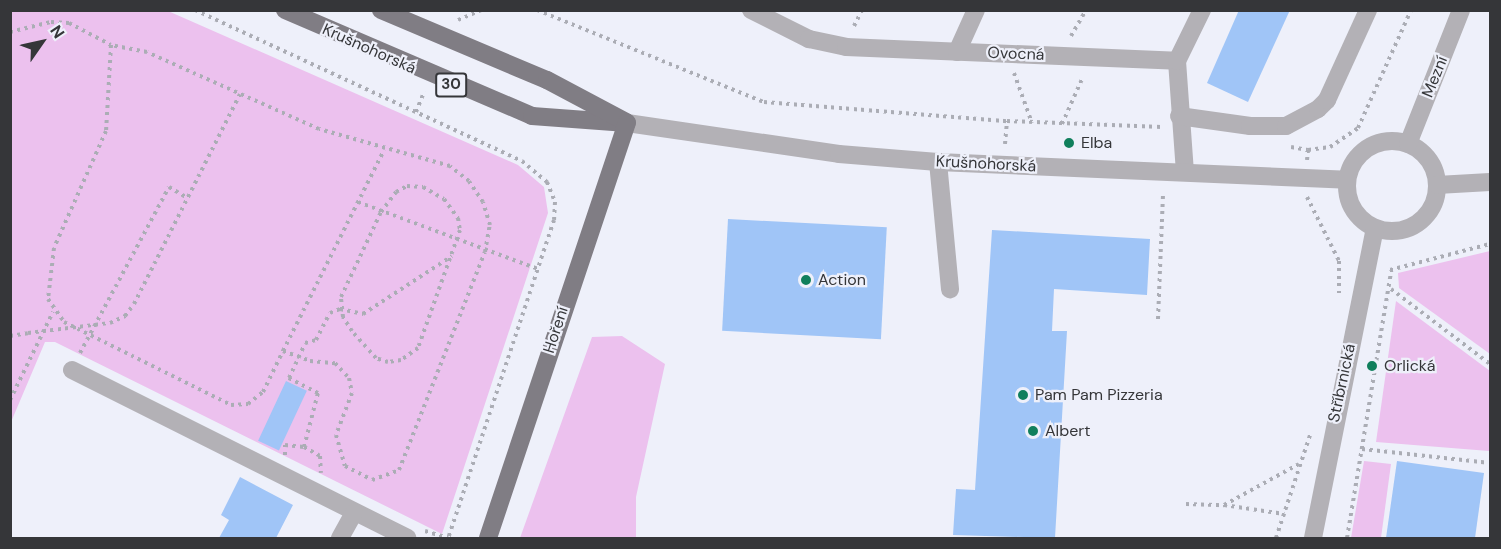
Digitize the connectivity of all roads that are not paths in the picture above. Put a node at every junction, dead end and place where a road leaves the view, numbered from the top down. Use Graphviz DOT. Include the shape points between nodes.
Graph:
graph roads {
  1 [pos="285,10"];
  2 [pos="381,10"];
  3 [pos="976,10"];
  4 [pos="1202,10"];
  5 [pos="1368,10"];
  6 [pos="1461,10"];
  7 [pos="755,11"];
  8 [pos="957,51"];
  9 [pos="1177,61"];
  10 [pos="1180,122"];
  11 [pos="627,123"];
  12 [pos="1408,144"];
  13 [pos="938,162"];
  14 [pos="1185,172"];
  15 [pos="1347,180"];
  16 [pos="1491,182"];
  17 [pos="1437,185"];
  18 [pos="1376,228"];
  19 [pos="950,289"];
  20 [pos="72,370"];
  21 [pos="354,513"];
  22 [pos="340,538"];
  23 [pos="406,538"];
  24 [pos="488,538"];
  25 [pos="1313,538"];
  1 -- 11 [label="main road, Krušnohorská / 30" via="532,116"];
  2 -- 11 [label="main road, Krušnohorská / 30" via="548,80"];
  3 -- 8 [label="street"];
  4 -- 9 [label="street"];
  5 -- 10 [label="street" via="1327,100 1318,109 1286,126"];
  6 -- 12 [label="street, Mezní"];
  7 -- 8 [label="street, Ovocná" via="809,39 836,45"];
  8 -- 9 [label="street, Ovocná"];
  9 -- 10 [label="street"];
  10 -- 14 [label="street"];
  11 -- 13 [label="street, Krušnohorská" via="839,154"];
  11 -- 24 [label="main road, Hoření"];
  12 -- 15 [label="street" via="1385,141 1371,146 1352,166"];
  12 -- 17 [label="street" via="1431,163"];
  13 -- 14 [label="street, Krušnohorská"];
  13 -- 19 [label="street"];
  14 -- 15 [label="street, Krušnohorská"];
  15 -- 18 [label="street" via="1355,213"];
  16 -- 17 [label="street"];
  17 -- 18 [label="street" via="1433,206 1418,223 1396,231"];
  18 -- 25 [label="street, Stříbrnická" via="1365,267"];
  20 -- 21 [label="street"];
  21 -- 22 [label="street"];
  21 -- 23 [label="street"];
}
